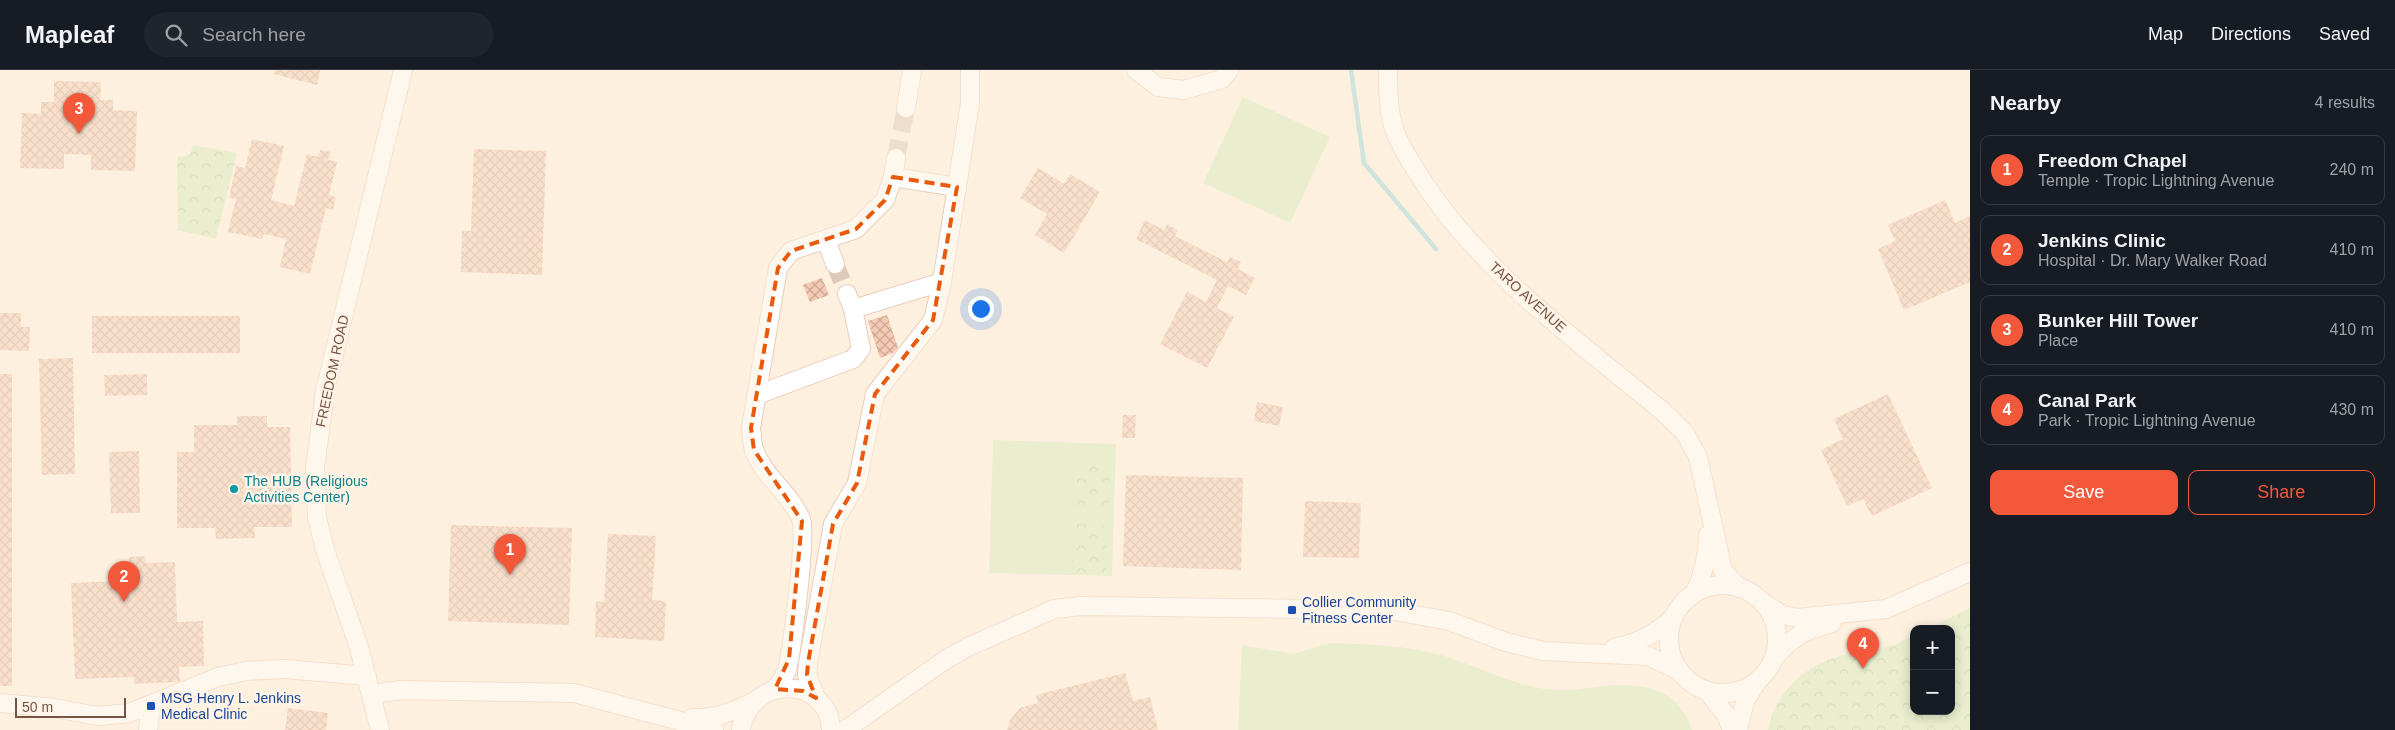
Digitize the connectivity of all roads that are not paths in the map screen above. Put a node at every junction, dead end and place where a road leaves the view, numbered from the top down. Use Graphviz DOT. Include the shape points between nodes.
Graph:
graph roads {
  1 [pos="403,70"];
  2 [pos="912,70"];
  3 [pos="970,70"];
  4 [pos="1136,70"];
  5 [pos="1230,70"];
  6 [pos="1388,70"];
  7 [pos="906,108"];
  8 [pos="896,158"];
  9 [pos="893,177"];
  10 [pos="957,187"];
  11 [pos="826,240"];
  12 [pos="835,264"];
  13 [pos="942,282"];
  14 [pos="757,395"];
  15 [pos="1707,497"];
  16 [pos="1970,572"];
  17 [pos="1739,588"];
  18 [pos="1694,594"];
  19 [pos="1762,602"];
  20 [pos="1886,609"];
  21 [pos="1673,618"];
  22 [pos="1581,652"];
  23 [pos="1772,661"];
  24 [pos="1678,670"];
  25 [pos="367,676"];
  26 [pos="1759,679"];
  27 [pos="775,689"];
  28 [pos="1707,691"];
  29 [pos="372,694"];
  30 [pos="754,702"];
  31 [pos="0,703"];
  32 [pos="821,704"];
  33 [pos="150,706"];
  34 [pos="872,713"];
  35 [pos="674,718"];
  36 [pos="148,730"];
  37 [pos="380,730"];
  38 [pos="714,730"];
  39 [pos="741,730"];
  40 [pos="832,730"];
  41 [pos="845,730"];
  42 [pos="1732,730"];
  43 [pos="1738,730"];
  1 -- 25 [label="street, FREEDOM ROAD" via="325,390 315,468 318,518 325,550"];
  2 -- 7 [label="street"];
  3 -- 10 [label="street" via="970,103"];
  4 -- 5 [label="street" via="1158,86 1184,90 1222,79"];
  6 -- 15 [label="street, TARO AVENUE" via="1388,96 1396,132 1411,163 1444,212 1498,272 1685,433 1698,457"];
  8 -- 9 [label="street"];
  9 -- 10 [label="street"];
  9 -- 11 [label="street" via="884,200 856,229"];
  10 -- 13 [label="street"];
  11 -- 12 [label="street"];
  11 -- 14 [label="street" via="791,251 778,268"];
  13 -- 14 [label="street" via="850,302 861,349 853,360"];
  13 -- 32 [label="street" via="934,320 876,394 857,483 833,524 807,675"];
  14 -- 27 [label="street" via="751,428 754,450 769,475 793,502 802,521 803,544 789,659 782,680"];
  15 -- 17 [label="street" via="1723,571"];
  15 -- 18 [label="street" via="1708,559 1704,576"];
  16 -- 20 [label="street"];
  17 -- 18 [label="street" via="1714,586"];
  17 -- 19 [label="street"];
  18 -- 21 [label="street"];
  19 -- 20 [label="street" via="1783,616 1796,618"];
  19 -- 23 [label="street" via="1775,627 1776,647"];
  20 -- 23 [label="street" via="1803,632 1789,641"];
  21 -- 22 [label="street" via="1656,634 1641,640"];
  21 -- 24 [label="street" via="1669,642"];
  22 -- 24 [label="street" via="1648,656"];
  22 -- 34 [label="street" via="1543,651 1506,642 1449,620 1390,610 1082,606 1054,609 968,647"];
  23 -- 26 [label="street"];
  24 -- 28 [label="street" via="1691,683"];
  25 -- 29 [label="street, FREEDOM ROAD"];
  25 -- 33 [label="street" via="285,670 246,671 218,677"];
  26 -- 28 [label="street" via="1732,693"];
  26 -- 43 [label="street" via="1745,701"];
  27 -- 30 [label="street"];
  27 -- 32 [label="street" via="804,691"];
  28 -- 42 [label="street" via="1726,715"];
  29 -- 35 [label="street" via="401,690 574,693"];
  29 -- 37 [label="street, FREEDOM ROAD"];
  30 -- 35 [label="street" via="730,713 705,718"];
  30 -- 39 [label="street" via="745,714"];
  31 -- 33 [label="street" via="98,716 129,713"];
  32 -- 34 [label="street" via="839,717 855,718"];
  32 -- 40 [label="street"];
  33 -- 36 [label="street"];
  34 -- 41 [label="street"];
  35 -- 38 [label="street"];
}
